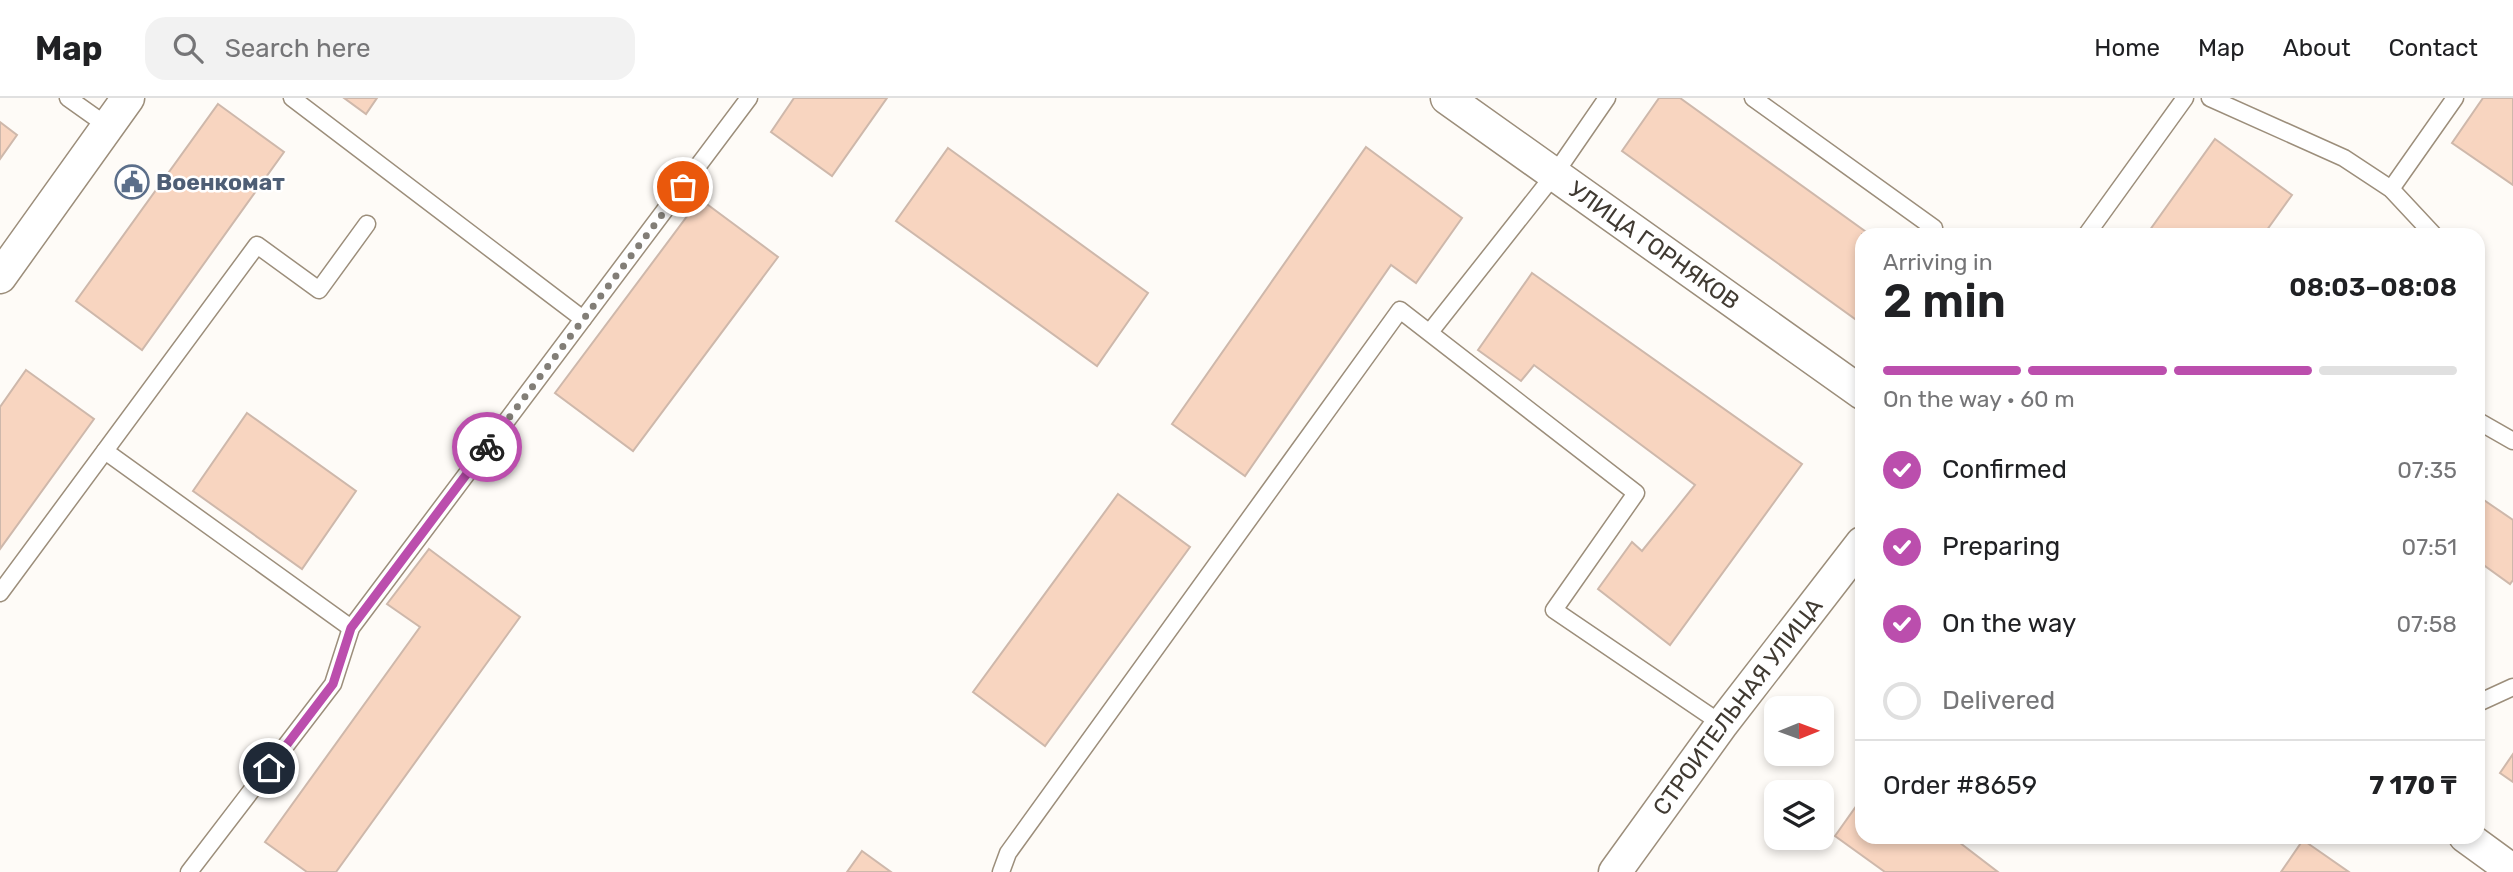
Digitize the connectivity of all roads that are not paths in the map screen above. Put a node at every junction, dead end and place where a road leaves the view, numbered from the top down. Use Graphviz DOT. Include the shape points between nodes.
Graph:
graph roads {
  1 [pos="68,98"];
  2 [pos="128,98"];
  3 [pos="292,98"];
  4 [pos="749,98"];
  5 [pos="1447,98"];
  6 [pos="1607,98"];
  7 [pos="1753,98"];
  8 [pos="2185,98"];
  9 [pos="2210,98"];
  10 [pos="2455,98"];
  11 [pos="106,125"];
  12 [pos="1554,175"];
  13 [pos="2391,188"];
  14 [pos="368,224"];
  15 [pos="1934,228"];
  16 [pos="2091,228"];
  17 [pos="2428,228"];
  18 [pos="0,277"];
  19 [pos="583,319"];
  20 [pos="1430,332"];
  21 [pos="1855,388"];
  22 [pos="2485,425"];
  23 [pos="2513,442"];
  24 [pos="104,451"];
  25 [pos="1855,552"];
  26 [pos="0,593"];
  27 [pos="351,628"];
  28 [pos="2513,687"];
  29 [pos="2485,701"];
  30 [pos="1722,724"];
  31 [pos="2476,844"];
  32 [pos="2513,871"];
  33 [pos="189,872"];
  34 [pos="1000,872"];
  35 [pos="1615,872"];
  1 -- 11 [label="lane"];
  2 -- 11 [label="street"];
  3 -- 19 [label="lane"];
  4 -- 19 [label="lane"];
  5 -- 12 [label="street, УЛИЦА ГОРНЯКОВ"];
  6 -- 12 [label="lane"];
  7 -- 15 [label="lane"];
  8 -- 16 [label="lane"];
  9 -- 13 [label="lane" via="2344,158"];
  10 -- 13 [label="lane"];
  11 -- 18 [label="street"];
  12 -- 20 [label="lane"];
  12 -- 21 [label="street, УЛИЦА ГОРНЯКОВ"];
  13 -- 17 [label="lane"];
  14 -- 24 [label="lane" via="319,290 257,245"];
  19 -- 27 [label="lane"];
  20 -- 30 [label="lane" via="1636,492 1554,610"];
  20 -- 34 [label="lane" via="1400,310 1008,853"];
  22 -- 23 [label="lane"];
  24 -- 26 [label="lane"];
  24 -- 27 [label="lane"];
  25 -- 30 [label="street, СТРОИТЕЛЬНАЯ УЛИЦА"];
  27 -- 33 [label="lane" via="333,684"];
  28 -- 29 [label="lane"];
  30 -- 35 [label="street, СТРОИТЕЛЬНАЯ УЛИЦА"];
  31 -- 32 [label="street"];
}
